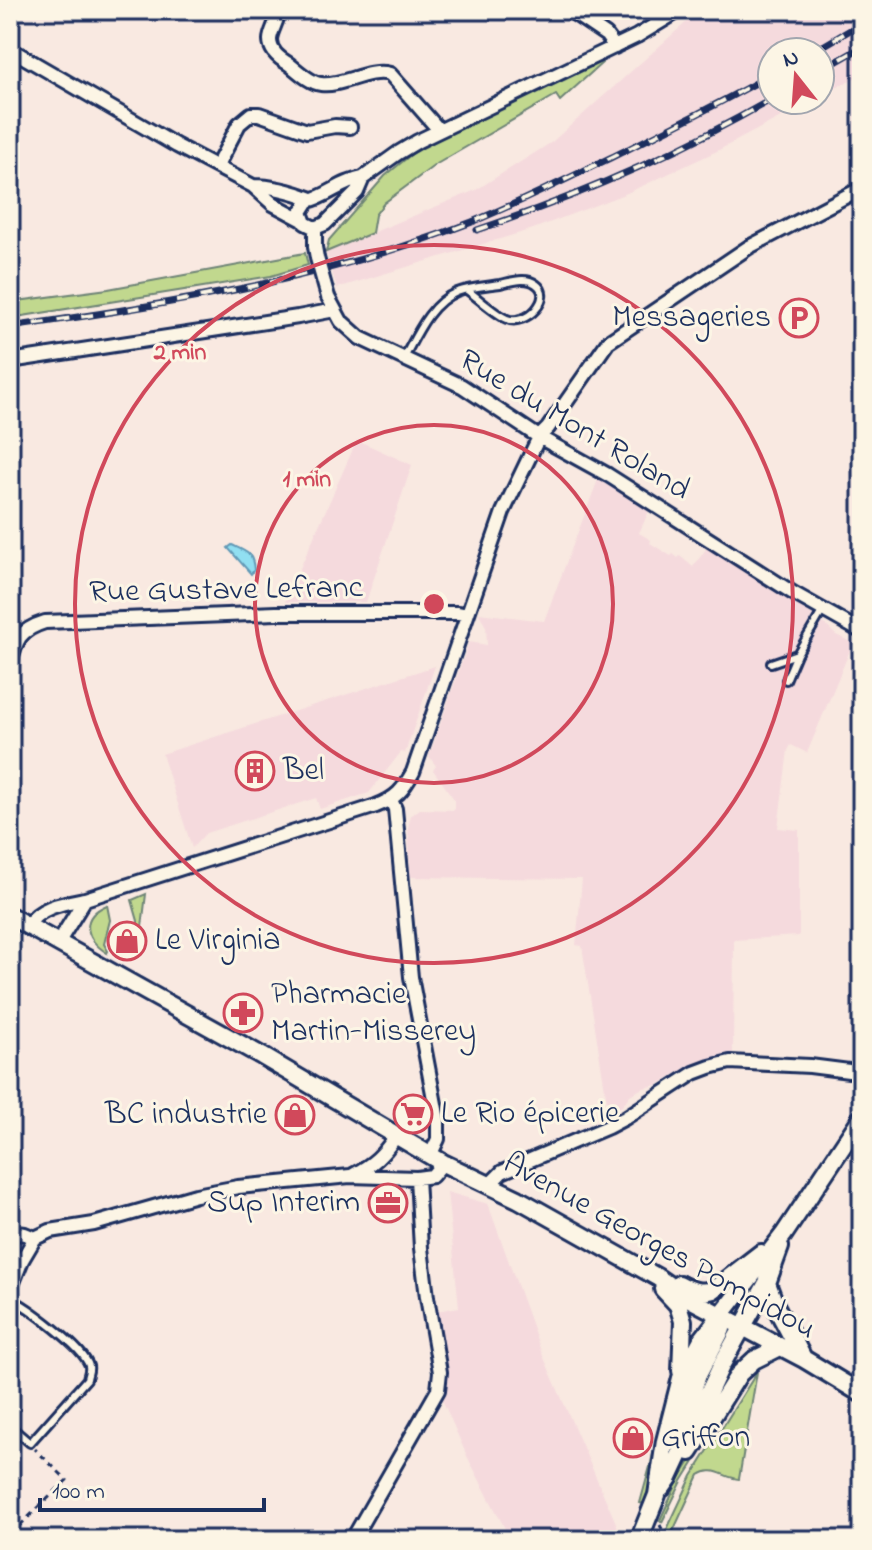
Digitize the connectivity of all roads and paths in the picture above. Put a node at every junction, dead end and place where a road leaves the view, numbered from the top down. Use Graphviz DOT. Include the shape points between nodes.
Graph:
graph roads {
  1 [pos="279,10"];
  2 [pos="569,10"];
  3 [pos="680,10"];
  4 [pos="615,47"];
  5 [pos="10,49"];
  6 [pos="350,127"];
  7 [pos="439,130"];
  8 [pos="217,166"];
  9 [pos="363,178"];
  10 [pos="253,186"];
  11 [pos="862,188"];
  12 [pos="314,199"];
  13 [pos="303,220"];
  14 [pos="327,221"];
  15 [pos="315,228"];
  16 [pos="467,290"];
  17 [pos="335,310"];
  18 [pos="404,358"];
  19 [pos="10,361"];
  20 [pos="539,437"];
  21 [pos="823,610"];
  22 [pos="467,615"];
  23 [pos="862,632"];
  24 [pos="797,654"];
  25 [pos="771,663"];
  26 [pos="10,665"];
  27 [pos="786,680"];
  28 [pos="391,800"];
  29 [pos="85,899"];
  30 [pos="10,916"];
  31 [pos="27,926"];
  32 [pos="58,943"];
  33 [pos="849,1071"];
  34 [pos="862,1117"];
  35 [pos="396,1136"];
  36 [pos="436,1159"];
  37 [pos="350,1176"];
  38 [pos="417,1178"];
  39 [pos="489,1185"];
  40 [pos="10,1232"];
  41 [pos="784,1234"];
  42 [pos="35,1238"];
  43 [pos="657,1277"];
  44 [pos="767,1283"];
  45 [pos="10,1290"];
  46 [pos="10,1298"];
  47 [pos="721,1315"];
  48 [pos="743,1327"];
  49 [pos="780,1347"];
  50 [pos="804,1359"];
  51 [pos="681,1378"];
  52 [pos="862,1394"];
  53 [pos="10,1426"];
  54 [pos="30,1443"];
  55 [pos="669,1478"];
  56 [pos="657,1495"];
  57 [pos="11,1534"];
  58 [pos="352,1540"];
  59 [pos="639,1540"];
  1 -- 7 [label="street" via="270,42 279,58 318,84 390,74"];
  2 -- 4 [label="street"];
  3 -- 4 [label="street"];
  4 -- 7 [label="street"];
  5 -- 8 [label="street"];
  6 -- 8 [label="street" via="307,131 251,114 239,124"];
  7 -- 9 [label="street"];
  8 -- 10 [label="street"];
  9 -- 12 [label="street"];
  9 -- 14 [label="street" via="357,192"];
  10 -- 12 [label="street"];
  10 -- 13 [label="street"];
  11 -- 20 [label="street" via="749,247 608,342"];
  12 -- 13 [label="street" via="302,208"];
  12 -- 14 [label="street" via="328,207"];
  13 -- 15 [label="street"];
  14 -- 15 [label="street"];
  15 -- 17 [label="street, Rue du Mont Roland, bridge" via="317,258"];
  16 -- 16 [label="lane" via="525,280 542,292 536,310 517,321"];
  16 -- 18 [label="lane" via="441,302"];
  17 -- 18 [label="street, Rue du Mont Roland" via="360,338"];
  17 -- 19 [label="street"];
  18 -- 20 [label="street, Rue du Mont Roland" via="462,386"];
  20 -- 21 [label="street, Rue du Mont Roland"];
  20 -- 22 [label="street" via="503,512"];
  21 -- 23 [label="street, Rue du Mont Roland"];
  21 -- 24 [label="lane"];
  22 -- 26 [label="street, Rue Gustave Lefranc" via="276,613 45,622 20,635"];
  22 -- 28 [label="street" via="413,772"];
  24 -- 25 [label="lane"];
  24 -- 27 [label="lane"];
  28 -- 29 [label="street"];
  28 -- 36 [label="street" via="411,977 438,1120"];
  29 -- 31 [label="street" via="42,911"];
  29 -- 32 [label="street"];
  30 -- 31 [label="main road, Avenue Georges Pompidou"];
  31 -- 32 [label="main road, Avenue Georges Pompidou"];
  32 -- 35 [label="main road, Avenue Georges Pompidou"];
  33 -- 39 [label="street" via="730,1062 710,1067 625,1118 502,1172"];
  34 -- 41 [label="main road"];
  35 -- 36 [label="main road, Avenue Georges Pompidou"];
  35 -- 37 [label="street" via="371,1165"];
  36 -- 38 [label="street" via="432,1176"];
  36 -- 39 [label="main road, Avenue Georges Pompidou"];
  37 -- 38 [label="street"];
  37 -- 42 [label="street" via="217,1191"];
  38 -- 58 [label="street" via="440,1381"];
  39 -- 43 [label="main road, Avenue Georges Pompidou"];
  40 -- 42 [label="street"];
  41 -- 43 [label="main road" via="713,1290 692,1290"];
  41 -- 44 [label="main road"];
  41 -- 47 [label="main road"];
  42 -- 45 [label="street"];
  43 -- 47 [label="main road, Avenue Georges Pompidou"];
  43 -- 51 [label="main road" via="683,1321"];
  44 -- 48 [label="main road"];
  44 -- 50 [label="main road"];
  46 -- 54 [label="lane" via="55,1329 89,1365 87,1379"];
  47 -- 48 [label="main road, Avenue Georges Pompidou"];
  47 -- 51 [label="main road"];
  47 -- 55 [label="main road" via="722,1329 698,1375 675,1442"];
  48 -- 49 [label="main road, Avenue Georges Pompidou"];
  48 -- 55 [label="main road"];
  49 -- 50 [label="main road, Avenue Georges Pompidou"];
  49 -- 55 [label="main road" via="739,1374"];
  50 -- 52 [label="main road, Avenue Georges Pompidou"];
  51 -- 56 [label="main road"];
  53 -- 54 [label="lane"];
  54 -- 57 [label="path" via="67,1480"];
  55 -- 56 [label="main road"];
  56 -- 59 [label="main road"];
}
